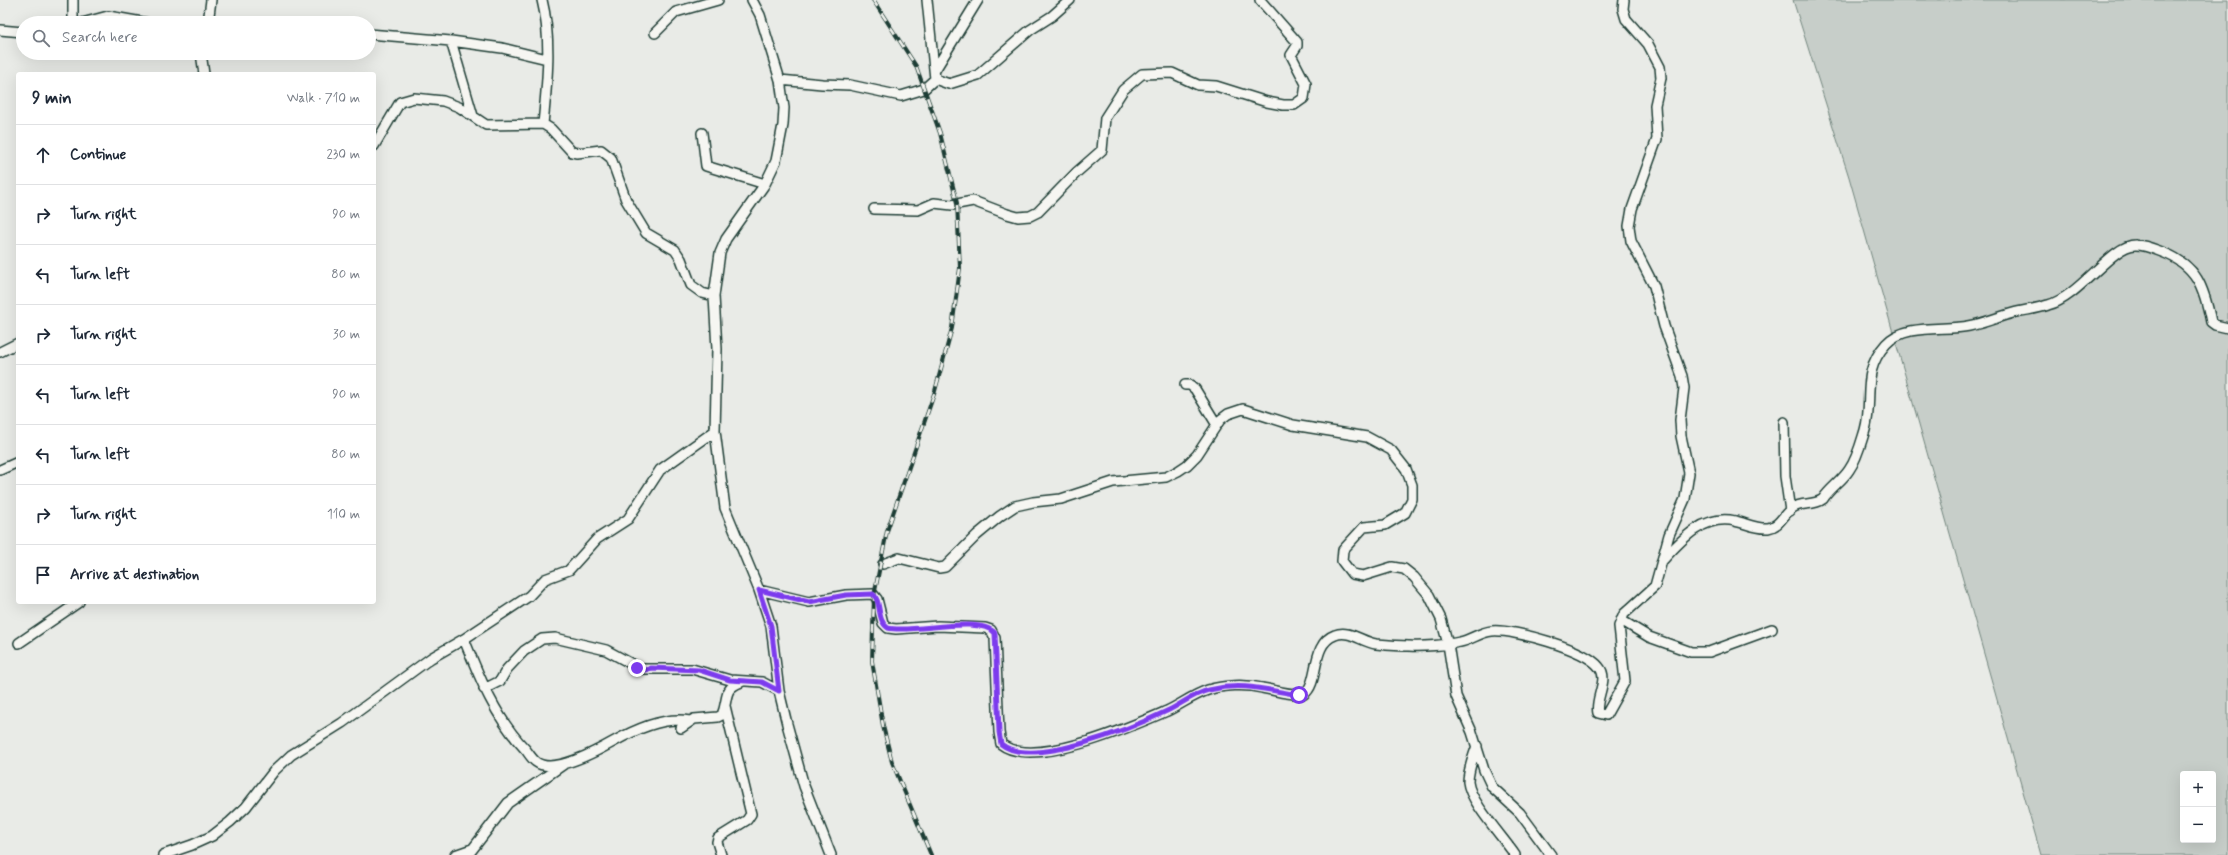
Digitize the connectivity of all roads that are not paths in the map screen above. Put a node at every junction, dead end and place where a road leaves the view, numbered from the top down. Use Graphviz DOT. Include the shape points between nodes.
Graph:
graph roads {
  1 [pos="73,0"];
  2 [pos="211,0"];
  3 [pos="542,0"];
  4 [pos="718,0"];
  5 [pos="752,0"];
  6 [pos="927,0"];
  7 [pos="978,0"];
  8 [pos="1070,0"];
  9 [pos="1260,0"];
  10 [pos="1624,0"];
  11 [pos="73,16"];
  12 [pos="209,16"];
  13 [pos="0,30"];
  14 [pos="16,31"];
  15 [pos="655,33"];
  16 [pos="376,35"];
  17 [pos="451,41"];
  18 [pos="547,59"];
  19 [pos="202,60"];
  20 [pos="204,72"];
  21 [pos="935,75"];
  22 [pos="780,80"];
  23 [pos="473,116"];
  24 [pos="542,124"];
  25 [pos="702,133"];
  26 [pos="376,142"];
  27 [pos="765,184"];
  28 [pos="874,209"];
  29 [pos="714,296"];
  30 [pos="2228,328"];
  31 [pos="16,344"];
  32 [pos="0,352"];
  33 [pos="1185,385"];
  34 [pos="1784,422"];
  35 [pos="1217,425"];
  36 [pos="715,431"];
  37 [pos="16,463"];
  38 [pos="0,470"];
  39 [pos="1790,511"];
  40 [pos="1662,561"];
  41 [pos="883,564"];
  42 [pos="759,590"];
  43 [pos="76,604"];
  44 [pos="1621,620"];
  45 [pos="1772,629"];
  46 [pos="464,639"];
  47 [pos="19,643"];
  48 [pos="1448,644"];
  49 [pos="742,681"];
  50 [pos="484,689"];
  51 [pos="779,691"];
  52 [pos="725,706"];
  53 [pos="690,720"];
  54 [pos="681,728"];
  55 [pos="1477,745"];
  56 [pos="565,764"];
  57 [pos="470,852"];
  58 [pos="163,855"];
  59 [pos="455,855"];
  60 [pos="721,855"];
  61 [pos="831,855"];
  62 [pos="1515,855"];
  63 [pos="1551,855"];
  1 -- 11 [label="street"];
  2 -- 12 [label="street"];
  3 -- 18 [label="street" via="548,34"];
  4 -- 15 [label="street" via="676,12"];
  5 -- 22 [label="street" via="760,15"];
  6 -- 21 [label="street"];
  7 -- 21 [label="street"];
  8 -- 21 [label="street" via="1030,30 978,75 949,84"];
  9 -- 28 [label="street" via="1297,42 1291,55 1306,84 1304,98 1299,103 1272,103 1216,86 1198,85 1172,73 1147,72 1122,90 1108,113 1103,146 1099,154 1077,172 1038,212 1018,217 973,201 952,205 934,203 918,210"];
  10 -- 40 [label="street" via="1626,19 1655,54 1661,78 1655,105 1657,139 1632,209 1629,226 1631,242 1654,286 1684,388 1680,420 1687,459 1688,487 1669,535"];
  13 -- 14 [label="street"];
  16 -- 17 [label="street"];
  17 -- 18 [label="street" via="502,48"];
  17 -- 23 [label="street"];
  18 -- 24 [label="street"];
  19 -- 20 [label="street"];
  21 -- 22 [label="street" via="924,89 901,96 850,85"];
  22 -- 27 [label="street" via="784,108 781,141 776,161"];
  23 -- 24 [label="street" via="486,125"];
  23 -- 26 [label="street" via="443,101 406,99 396,107"];
  24 -- 29 [label="street" via="551,129 572,152 577,154 601,150 611,158 626,200 646,233 675,250 692,285 702,293"];
  25 -- 27 [label="street" via="706,166"];
  27 -- 29 [label="street" via="726,239 720,253"];
  29 -- 36 [label="street" via="717,349"];
  30 -- 39 [label="street" via="2210,322 2202,286 2185,262 2153,248 2129,245 2119,249 2083,284 2050,305 2012,313 1993,321 1896,336 1880,352 1870,369 1866,425 1849,471 1821,501 1796,506"];
  31 -- 32 [label="street"];
  33 -- 35 [label="street" via="1195,389"];
  34 -- 39 [label="street" via="1785,476"];
  35 -- 41 [label="street" via="1192,461 1166,477 1113,482 1061,499 1015,506 977,535 945,568 899,558"];
  35 -- 48 [label="street" via="1228,414 1237,410 1251,410 1294,425 1367,437 1391,450 1406,469 1412,485 1412,498 1404,513 1385,525 1364,527 1342,550 1342,561 1352,574 1363,576 1392,567 1404,569 1414,577 1432,601 1441,619"];
  36 -- 42 [label="street" via="725,508"];
  36 -- 46 [label="street" via="660,470 628,519 597,539 575,566 545,579 529,596"];
  37 -- 38 [label="street"];
  39 -- 40 [label="street" via="1778,524 1768,528 1734,520 1708,521 1686,537"];
  40 -- 44 [label="street" via="1651,591 1624,614"];
  42 -- 48 [label="street" via="809,602 846,595 874,594 883,623 892,629 938,626 991,630 996,638 1001,744 1013,749 1037,752 1072,747 1118,731 1167,711 1207,690 1244,685 1304,694 1310,688 1321,651 1336,634 1354,636 1375,644"];
  42 -- 51 [label="street" via="771,626"];
  43 -- 47 [label="street"];
  44 -- 45 [label="street" via="1649,637 1691,652 1709,652"];
  44 -- 48 [label="street" via="1620,641 1624,681 1606,715 1598,713 1596,708 1603,680 1602,672 1597,664 1586,656 1544,640 1503,632 1481,633 1461,642"];
  46 -- 50 [label="street"];
  46 -- 58 [label="street" via="431,658 342,723 291,755 274,771 246,807 212,836"];
  48 -- 55 [label="street" via="1456,696"];
  49 -- 50 [label="street" via="692,669 641,669 606,650 547,638 524,651 507,669 500,681"];
  49 -- 51 [label="street" via="762,682"];
  49 -- 52 [label="street" via="729,689"];
  50 -- 56 [label="street" via="510,734 536,762 549,765"];
  51 -- 61 [label="street" via="804,786"];
  52 -- 53 [label="street" via="722,715 718,717"];
  52 -- 60 [label="street" via="751,814 747,820 718,838"];
  53 -- 54 [label="street"];
  53 -- 56 [label="street" via="675,720 634,731 586,757"];
  55 -- 62 [label="street" via="1468,784 1483,811"];
  55 -- 63 [label="street" via="1492,787 1520,813"];
  56 -- 57 [label="street" via="508,803"];
  57 -- 59 [label="street"];
}
